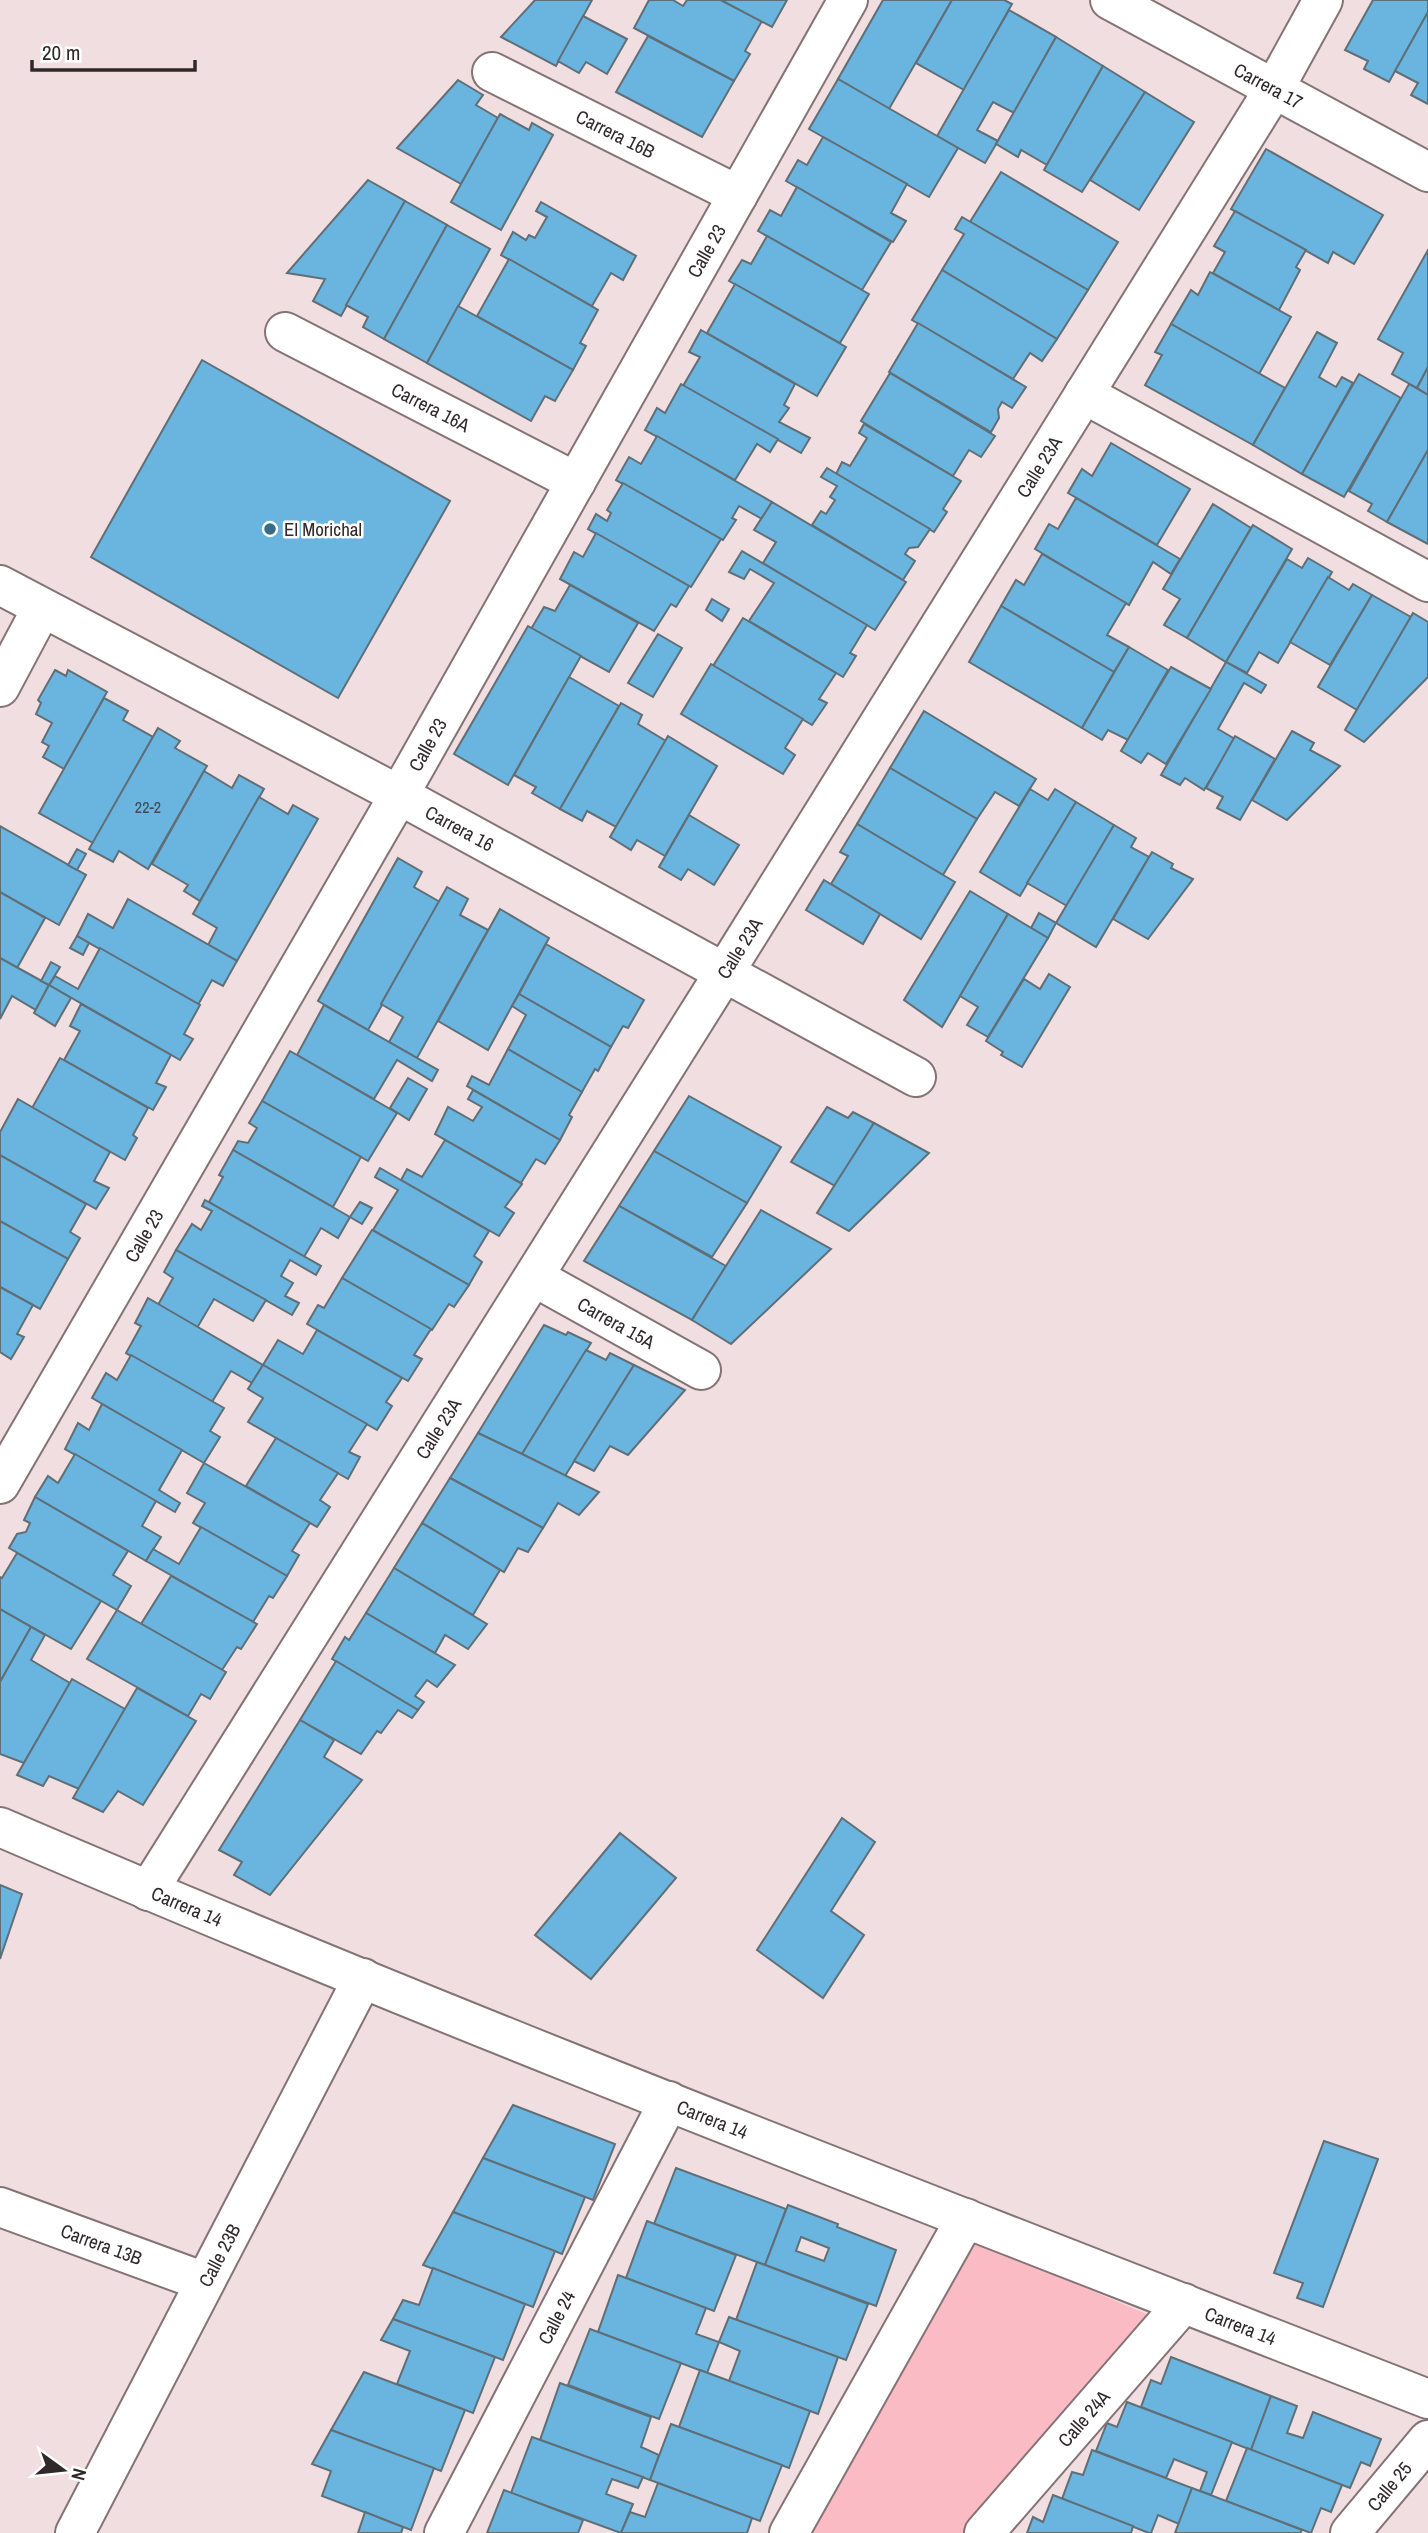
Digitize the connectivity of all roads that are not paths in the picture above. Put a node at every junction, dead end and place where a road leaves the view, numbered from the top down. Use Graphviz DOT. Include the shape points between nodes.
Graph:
graph roads {
  1 [pos="848,0"];
  2 [pos="1110,0"];
  3 [pos="1323,0"];
  4 [pos="492,72"];
  5 [pos="1274,89"];
  6 [pos="1428,172"];
  7 [pos="738,195"];
  8 [pos="285,332"];
  9 [pos="1084,394"];
  10 [pos="576,482"];
  11 [pos="1428,582"];
  12 [pos="0,584"];
  13 [pos="42,608"];
  14 [pos="0,687"];
  15 [pos="399,795"];
  16 [pos="724,973"];
  17 [pos="916,1077"];
  18 [pos="534,1277"];
  19 [pos="701,1370"];
  20 [pos="0,1484"];
  21 [pos="0,1827"];
  22 [pos="148,1891"];
  23 [pos="363,1978"];
  24 [pos="669,2101"];
  25 [pos="0,2207"];
  26 [pos="966,2218"];
  27 [pos="205,2282"];
  28 [pos="1184,2303"];
  29 [pos="1428,2399"];
  30 [pos="1428,2440"];
  31 [pos="75,2533"];
  32 [pos="444,2533"];
  33 [pos="789,2533"];
  34 [pos="984,2533"];
  35 [pos="1350,2533"];
  1 -- 7 [label="street, Calle 23"];
  2 -- 5 [label="street, Carrera 17"];
  3 -- 5 [label="street, Calle 23A"];
  4 -- 7 [label="street, Carrera 16B"];
  5 -- 6 [label="street, Carrera 17"];
  5 -- 9 [label="street, Calle 23A"];
  7 -- 10 [label="street, Calle 23"];
  8 -- 10 [label="street, Carrera 16A"];
  9 -- 11 [label="street"];
  9 -- 16 [label="street, Calle 23A"];
  10 -- 15 [label="street, Calle 23"];
  12 -- 13 [label="street, Carrera 16"];
  13 -- 14 [label="street"];
  13 -- 15 [label="street, Carrera 16"];
  15 -- 16 [label="street, Carrera 16"];
  15 -- 20 [label="street, Calle 23"];
  16 -- 17 [label="street, Carrera 16"];
  16 -- 18 [label="street, Calle 23A"];
  18 -- 19 [label="street, Carrera 15A"];
  18 -- 22 [label="street, Calle 23A"];
  21 -- 22 [label="street, Carrera 14"];
  22 -- 23 [label="street, Carrera 14"];
  23 -- 24 [label="street, Carrera 14"];
  23 -- 27 [label="street, Calle 23B"];
  24 -- 26 [label="street, Carrera 14"];
  24 -- 32 [label="street, Calle 24"];
  25 -- 27 [label="street, Carrera 13B"];
  26 -- 28 [label="street, Carrera 14"];
  26 -- 33 [label="street"];
  27 -- 31 [label="street, Calle 23B"];
  28 -- 29 [label="street, Carrera 14"];
  28 -- 34 [label="street, Calle 24A"];
  30 -- 35 [label="street, Calle 25"];
}
